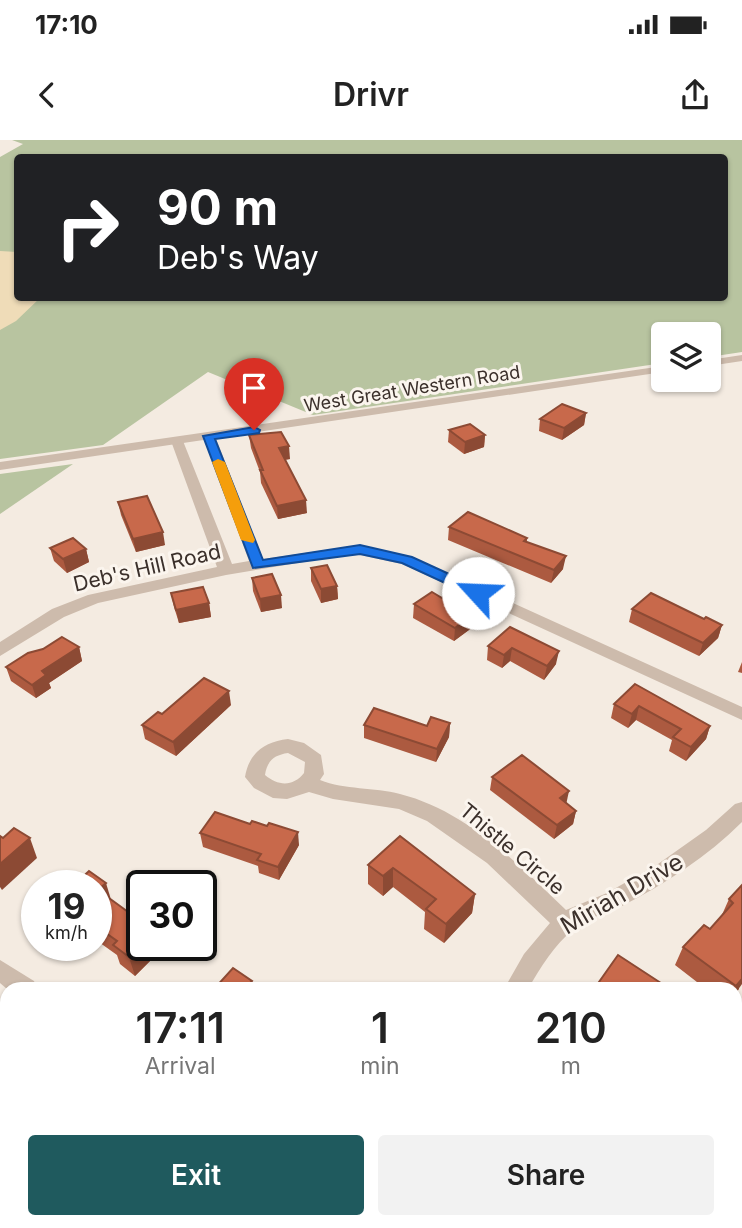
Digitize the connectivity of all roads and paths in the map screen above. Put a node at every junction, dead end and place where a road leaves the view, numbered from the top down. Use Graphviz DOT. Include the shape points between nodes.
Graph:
graph roads {
  1 [pos="742,358"];
  2 [pos="721,361"];
  3 [pos="651,371"];
  4 [pos="209,436"];
  5 [pos="177,441"];
  6 [pos="0,466"];
  7 [pos="258,565"];
  8 [pos="226,570"];
  9 [pos="0,650"];
  10 [pos="742,714"];
  11 [pos="308,783"];
  12 [pos="742,810"];
  13 [pos="565,923"];
  14 [pos="0,970"];
  15 [pos="16,982"];
  16 [pos="520,982"];
  1 -- 2 [label="street"];
  3 -- 4 [label="street, West Great Western Road"];
  4 -- 5 [label="street, West Great Western Road"];
  4 -- 7 [label="street"];
  5 -- 6 [label="street, West Great Western Road"];
  5 -- 8 [label="street"];
  7 -- 8 [label="street, Deb's Hill Road"];
  7 -- 10 [label="street, Deb's Hill Road" via="340,551 393,555"];
  8 -- 9 [label="street, Deb's Hill Road" via="75,605"];
  11 -- 13 [label="street, Thistle Circle" via="324,792 388,798 447,822"];
  12 -- 13 [label="street, Miriah Drive" via="696,850"];
  13 -- 16 [label="street, Miriah Drive" via="549,937"];
  14 -- 15 [label="street"];
}
